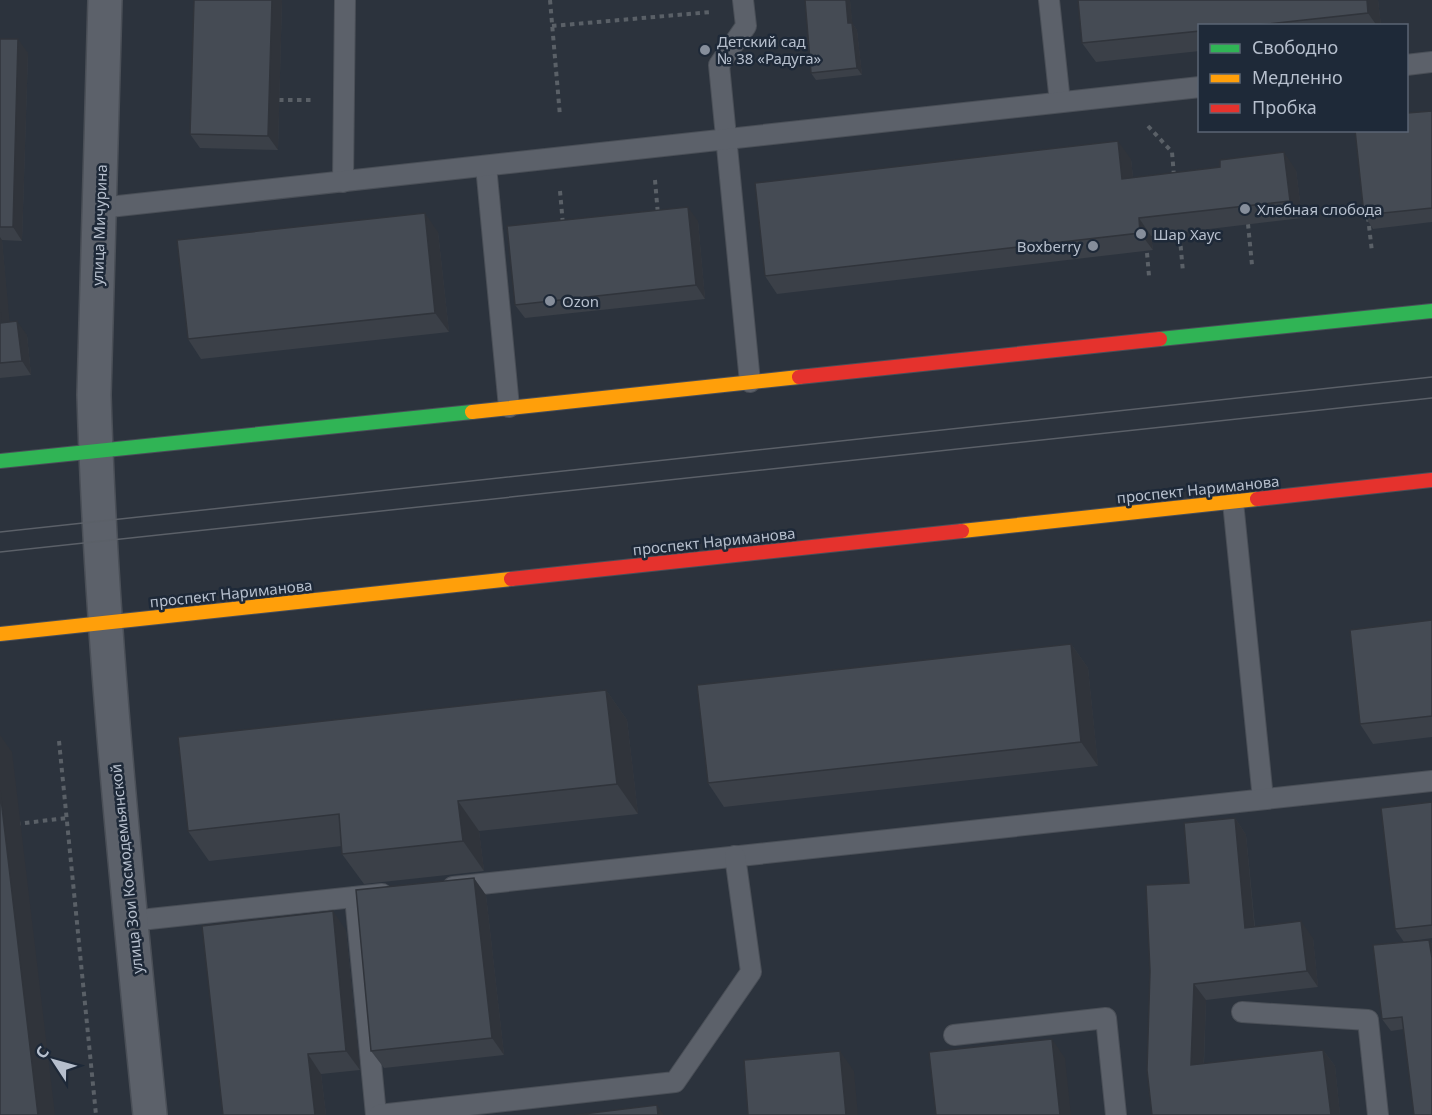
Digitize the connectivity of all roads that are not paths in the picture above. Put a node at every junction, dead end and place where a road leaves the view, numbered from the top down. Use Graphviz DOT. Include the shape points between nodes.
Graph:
graph roads {
  1 [pos="105,0"];
  2 [pos="345,0"];
  3 [pos="1049,0"];
  4 [pos="744,4"];
  5 [pos="1432,62"];
  6 [pos="1408,65"];
  7 [pos="1198,87"];
  8 [pos="1060,102"];
  9 [pos="727,139"];
  10 [pos="486,166"];
  11 [pos="343,182"];
  12 [pos="100,208"];
  13 [pos="1432,311"];
  14 [pos="750,382"];
  15 [pos="509,407"];
  16 [pos="96,450"];
  17 [pos="0,461"];
  18 [pos="1432,480"];
  19 [pos="1233,502"];
  20 [pos="106,623"];
  21 [pos="0,634"];
  22 [pos="1432,781"];
  23 [pos="1263,799"];
  24 [pos="735,856"];
  25 [pos="438,888"];
  26 [pos="403,892"];
  27 [pos="355,897"];
  28 [pos="131,921"];
  29 [pos="1242,1012"];
  30 [pos="954,1035"];
  31 [pos="150,1115"];
  32 [pos="377,1115"];
  33 [pos="1116,1115"];
  34 [pos="1378,1115"];
  1 -- 12 [label="street, улица Мичурина"];
  2 -- 11 [label="lane"];
  3 -- 8 [label="lane"];
  4 -- 9 [label="lane" via="746,26 719,65"];
  5 -- 6 [label="lane"];
  7 -- 8 [label="lane"];
  8 -- 9 [label="lane"];
  9 -- 10 [label="lane"];
  9 -- 14 [label="lane"];
  10 -- 11 [label="lane"];
  10 -- 15 [label="lane"];
  11 -- 12 [label="lane"];
  12 -- 16 [label="street, улица Мичурина"];
  13 -- 14 [label="main road"];
  14 -- 15 [label="main road"];
  15 -- 16 [label="main road"];
  16 -- 17 [label="main road"];
  16 -- 20 [label="street, улица Мичурина"];
  18 -- 19 [label="main road, проспект Нариманова"];
  19 -- 20 [label="main road, проспект Нариманова"];
  19 -- 23 [label="lane"];
  20 -- 21 [label="main road, проспект Нариманова"];
  20 -- 28 [label="street, улица Зои Космодемьянской" via="112,736"];
  22 -- 23 [label="lane"];
  23 -- 24 [label="lane"];
  24 -- 25 [label="lane"];
  24 -- 32 [label="lane" via="751,972 675,1082"];
  26 -- 27 [label="lane"];
  27 -- 28 [label="lane"];
  27 -- 32 [label="lane"];
  28 -- 31 [label="street, улица Зои Космодемьянской"];
  29 -- 34 [label="lane" via="1368,1020"];
  30 -- 33 [label="lane" via="1106,1018"];
}
